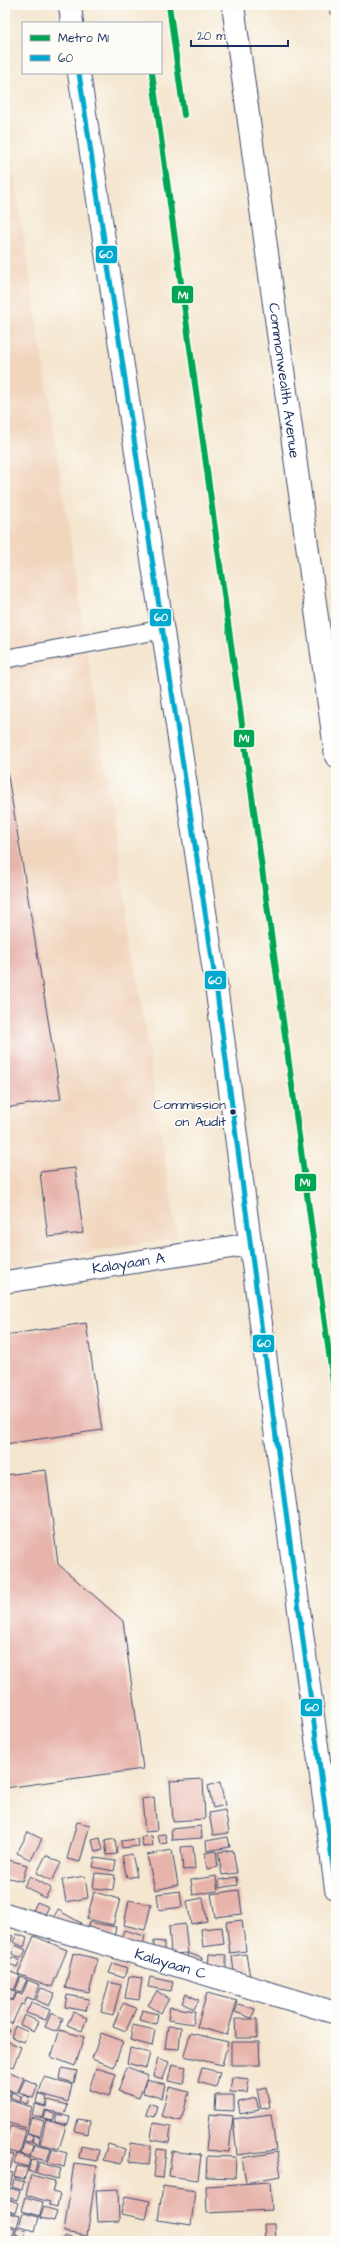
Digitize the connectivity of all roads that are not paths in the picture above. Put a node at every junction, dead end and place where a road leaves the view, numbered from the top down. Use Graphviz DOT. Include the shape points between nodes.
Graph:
graph roads {
  1 [pos="70,5"];
  2 [pos="232,5"];
  3 [pos="72,22"];
  4 [pos="79,74"];
  5 [pos="164,629"];
  6 [pos="5,659"];
  7 [pos="336,756"];
  8 [pos="251,1244"];
  9 [pos="5,1282"];
  10 [pos="336,1889"];
  11 [pos="5,1914"];
  12 [pos="336,2013"];
  1 -- 3 [label="main road"];
  2 -- 7 [label="main road, Commonwealth Avenue"];
  4 -- 5 [label="main road"];
  5 -- 6 [label="lane"];
  5 -- 8 [label="main road"];
  8 -- 9 [label="main road, Kalayaan A"];
  8 -- 10 [label="main road"];
  11 -- 12 [label="main road, Kalayaan C"];
}
